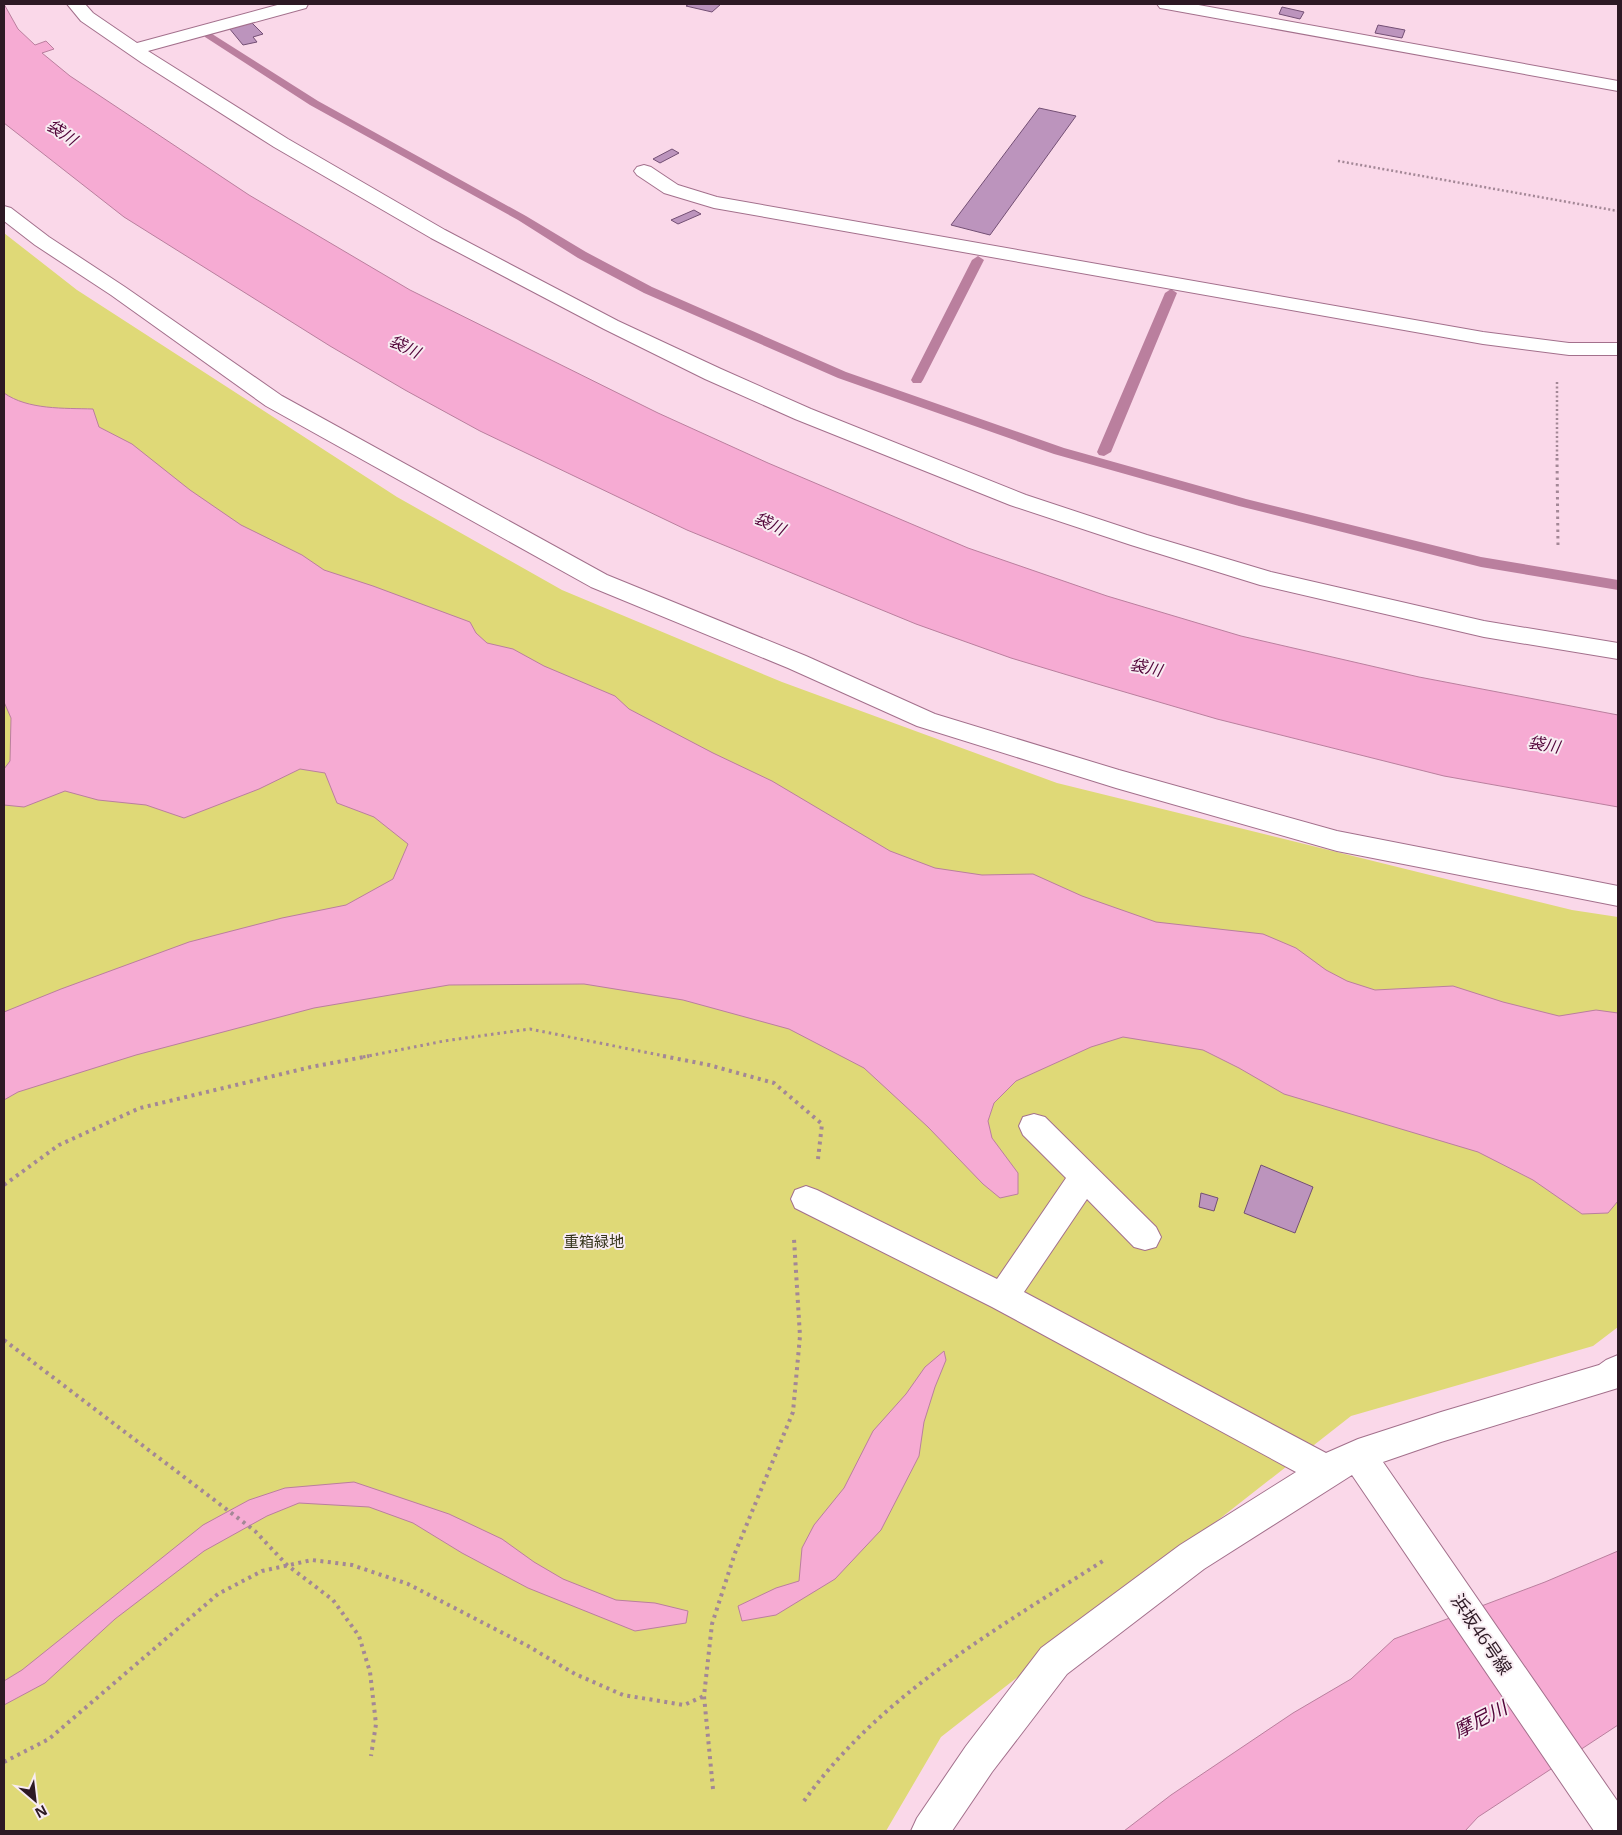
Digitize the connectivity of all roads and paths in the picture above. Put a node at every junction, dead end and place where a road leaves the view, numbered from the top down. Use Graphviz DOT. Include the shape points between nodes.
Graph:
graph roads {
  1 [pos="76,4"];
  2 [pos="300,4"];
  3 [pos="1166,4"];
  4 [pos="135,48"];
  5 [pos="1618,86"];
  6 [pos="1338,161"];
  7 [pos="644,171"];
  8 [pos="4,212"];
  9 [pos="1618,212"];
  10 [pos="1618,349"];
  11 [pos="1557,380"];
  12 [pos="1558,546"];
  13 [pos="1618,651"];
  14 [pos="1618,896"];
  15 [pos="1034,1126"];
  16 [pos="1085,1176"];
  17 [pos="4,1185"];
  18 [pos="806,1199"];
  19 [pos="1145,1237"];
  20 [pos="1003,1297"];
  21 [pos="4,1340"];
  22 [pos="1618,1370"];
  23 [pos="1358,1455"];
  24 [pos="1328,1472"];
  25 [pos="1111,1556"];
  26 [pos="287,1565"];
  27 [pos="704,1696"];
  28 [pos="371,1756"];
  29 [pos="4,1762"];
  30 [pos="713,1790"];
  31 [pos="804,1801"];
  32 [pos="930,1831"];
  33 [pos="1616,1831"];
  1 -- 4 [label="street" via="87,17"];
  2 -- 4 [label="street"];
  3 -- 5 [label="street"];
  4 -- 13 [label="street" via="281,143 438,234 610,325 803,414 1018,500 1268,578 1484,629"];
  6 -- 9 [label="path"];
  7 -- 10 [label="street" via="671,189 714,202 1483,338 1569,350"];
  8 -- 14 [label="street" via="274,401 599,581 797,662 926,720 1337,842"];
  11 -- 12 [label="path"];
  15 -- 16 [label="street"];
  16 -- 19 [label="street"];
  16 -- 20 [label="street"];
  17 -- 18 [label="path" via="58,1145 140,1108 311,1067 444,1041 530,1029 708,1065 774,1083 822,1124 817,1165"];
  18 -- 20 [label="street"];
  18 -- 27 [label="path" via="793,1243 800,1336 793,1412 735,1553 712,1624"];
  20 -- 24 [label="street"];
  21 -- 26 [label="path" via="255,1531"];
  22 -- 23 [label="street" via="1609,1376"];
  23 -- 24 [label="street"];
  23 -- 33 [label="street, 浜坂46号線"];
  24 -- 32 [label="street" via="1192,1557 1054,1662 979,1759"];
  25 -- 31 [label="path" via="993,1632 903,1696 859,1734"];
  26 -- 27 [label="path" via="312,1560 352,1565 408,1584 575,1674 623,1694 684,1705"];
  26 -- 28 [label="path" via="333,1600 359,1636 370,1672 376,1724"];
  26 -- 29 [label="path" via="262,1570 218,1594 49,1739"];
  27 -- 30 [label="path"];
}
